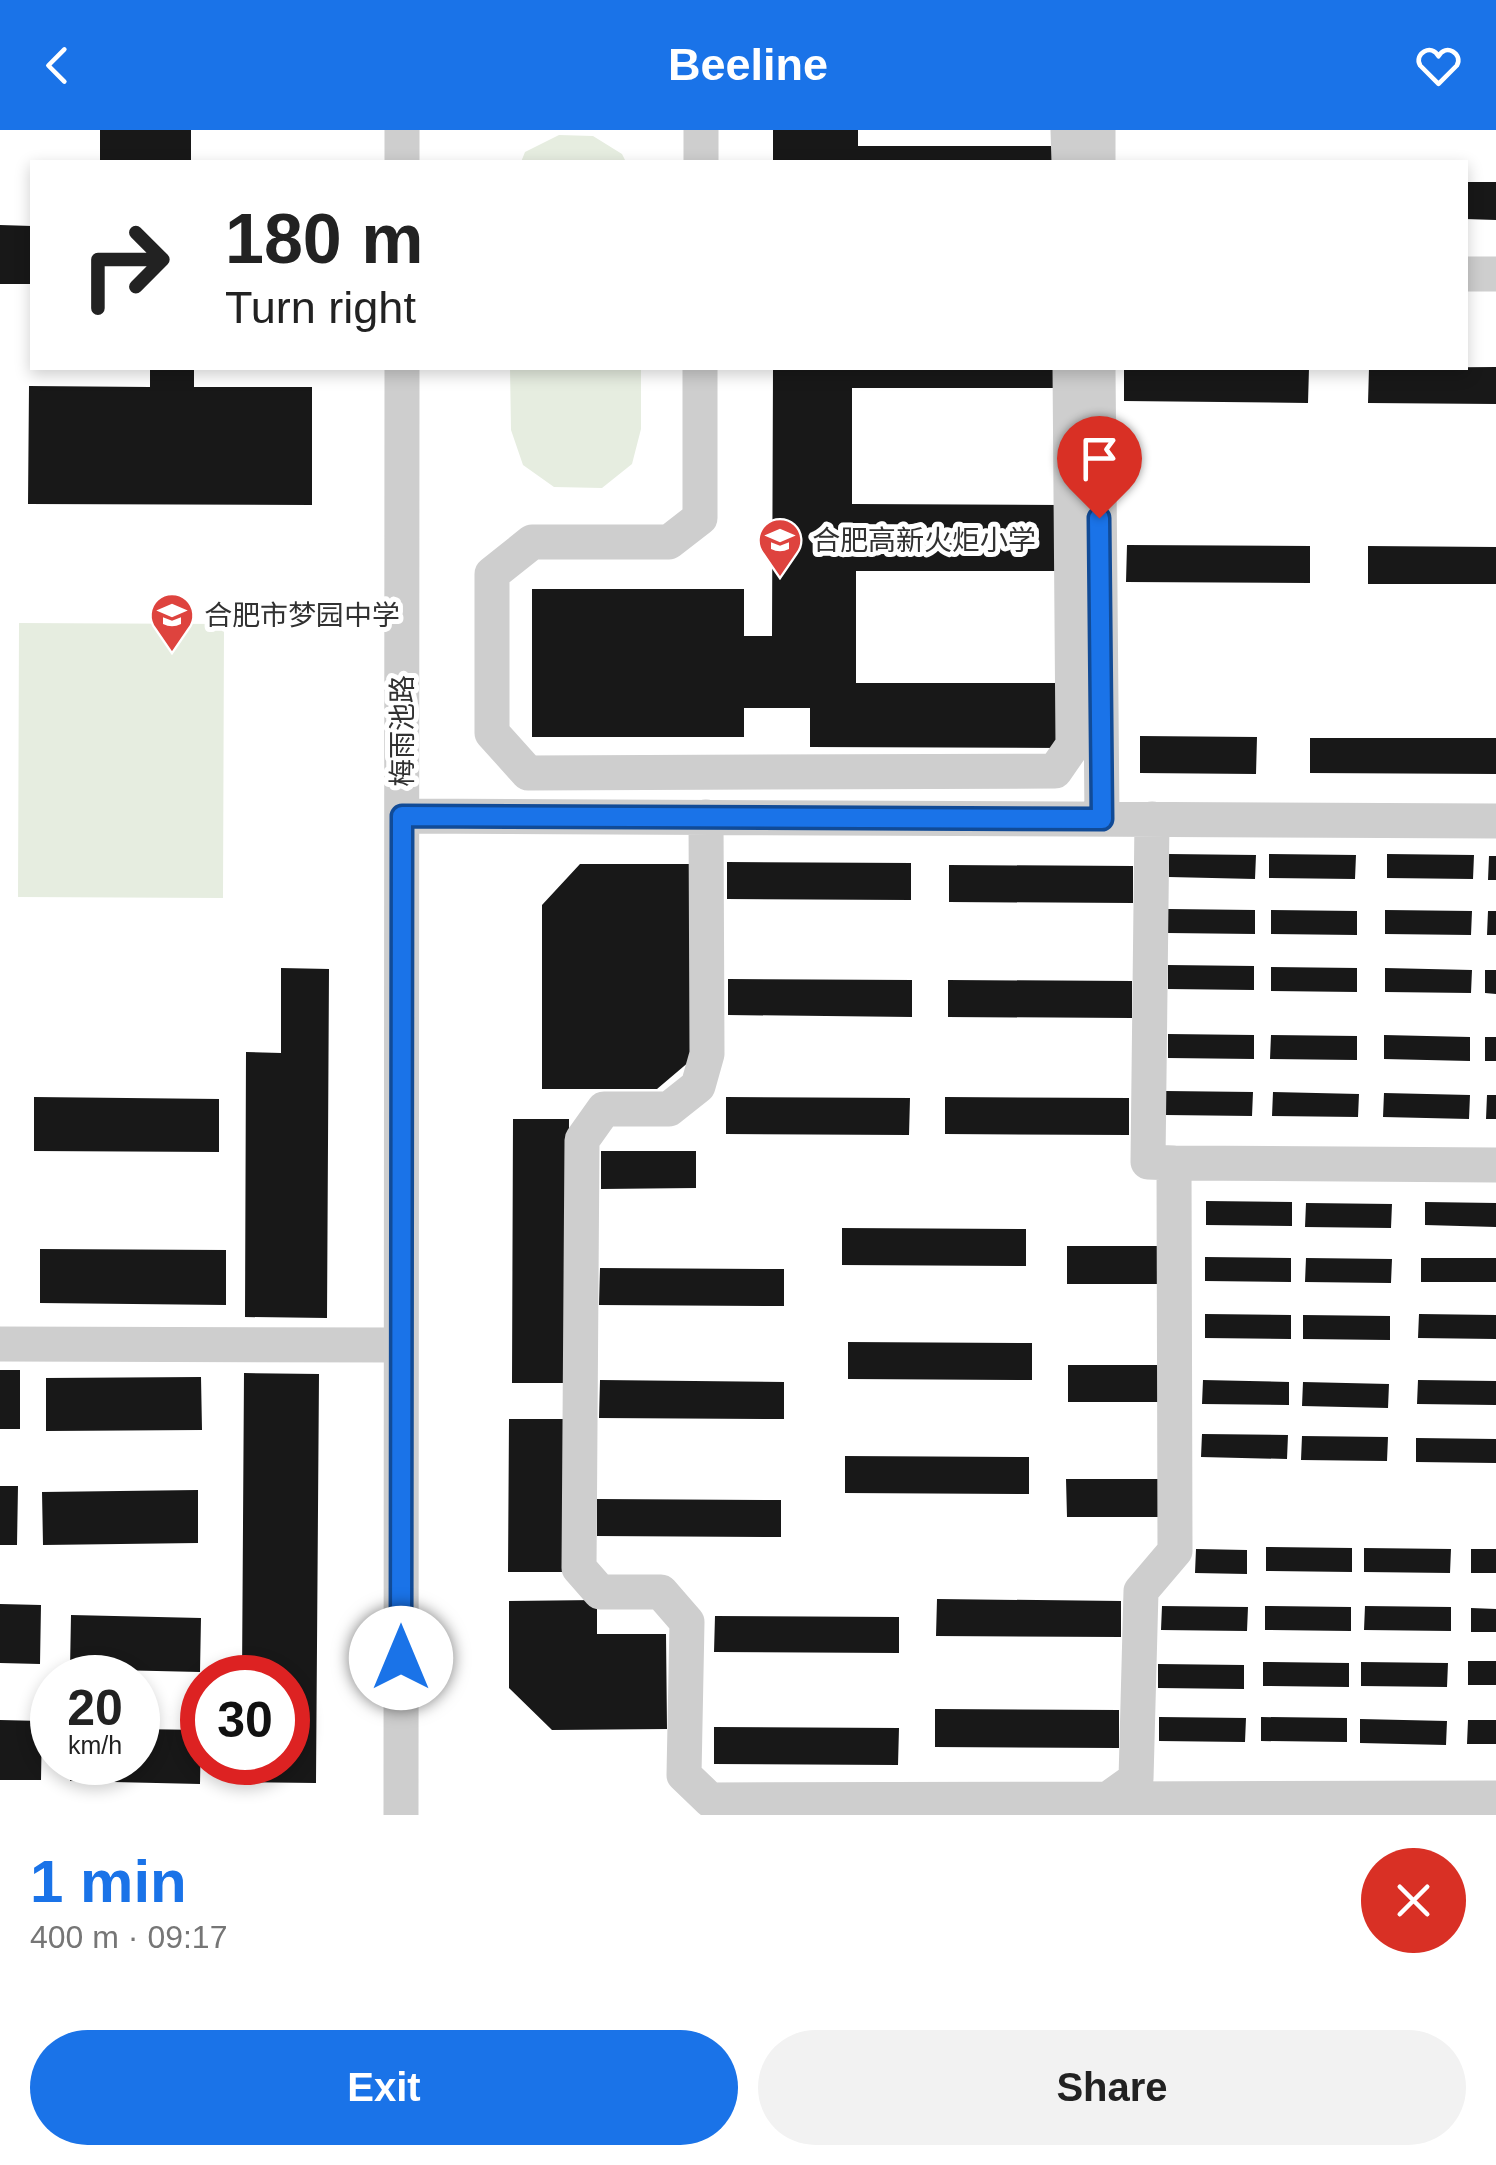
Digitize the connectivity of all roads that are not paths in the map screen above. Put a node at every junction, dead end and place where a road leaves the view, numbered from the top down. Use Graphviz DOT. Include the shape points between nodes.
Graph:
graph roads {
  1 [pos="402,130"];
  2 [pos="701,130"];
  3 [pos="1068,130"];
  4 [pos="1098,130"];
  5 [pos="402,160"];
  6 [pos="701,160"];
  7 [pos="1068,160"];
  8 [pos="1098,160"];
  9 [pos="1468,274"];
  10 [pos="1496,274"];
  11 [pos="402,370"];
  12 [pos="700,370"];
  13 [pos="1070,370"];
  14 [pos="1098,370"];
  15 [pos="402,816"];
  16 [pos="706,817"];
  17 [pos="1102,819"];
  18 [pos="1152,819"];
  19 [pos="1496,821"];
  20 [pos="1174,1163"];
  21 [pos="1496,1166"];
  22 [pos="0,1344"];
  23 [pos="402,1345"];
  24 [pos="1108,1798"];
  25 [pos="1496,1798"];
  26 [pos="401,1815"];
  1 -- 5 [label="street"];
  2 -- 6 [label="street"];
  3 -- 7 [label="street"];
  4 -- 8 [label="street"];
  9 -- 10 [label="street"];
  11 -- 15 [label="street, 梅雨池路"];
  12 -- 13 [label="street" via="700,518 669,542 532,542 492,574 492,733 528,773 1055,771 1073,745"];
  14 -- 17 [label="street"];
  15 -- 16 [label="street"];
  15 -- 23 [label="street, 梅雨池路"];
  16 -- 17 [label="street"];
  16 -- 24 [label="street" via="708,1054 698,1086 669,1109 604,1109 582,1140 580,1568 600,1592 661,1592 686,1622 684,1775 710,1800"];
  17 -- 18 [label="street"];
  18 -- 19 [label="street"];
  18 -- 20 [label="street" via="1148,1162"];
  20 -- 21 [label="street"];
  20 -- 24 [label="street" via="1174,1551 1141,1591 1136,1779"];
  22 -- 23 [label="street"];
  23 -- 26 [label="street, 梅雨池路"];
  24 -- 25 [label="street"];
}
